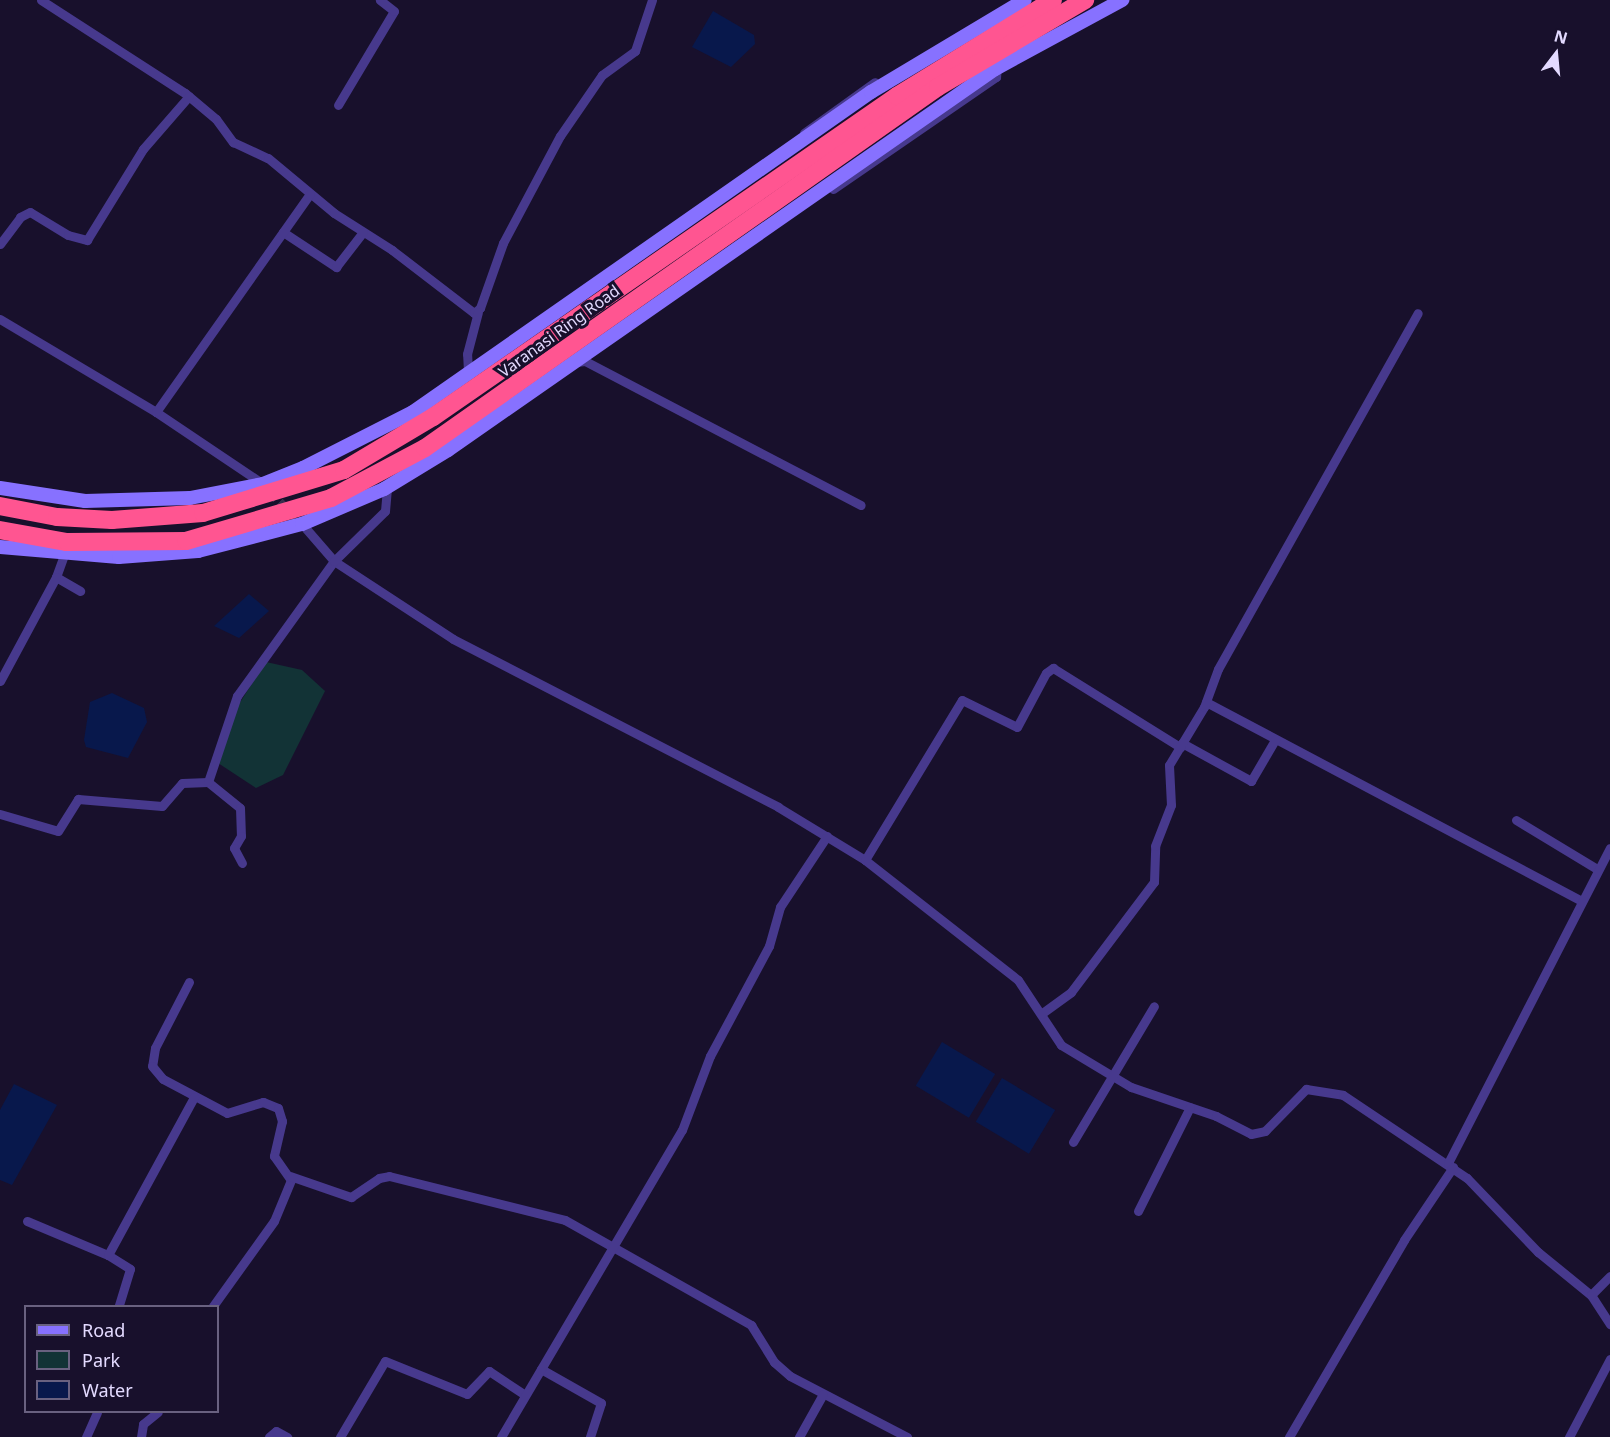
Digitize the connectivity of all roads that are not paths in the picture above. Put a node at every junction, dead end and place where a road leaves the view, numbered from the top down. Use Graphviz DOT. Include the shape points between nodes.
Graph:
graph roads {
  1 [pos="41,0"];
  2 [pos="380,0"];
  3 [pos="652,0"];
  4 [pos="1024,0"];
  5 [pos="1053,0"];
  6 [pos="1085,0"];
  7 [pos="1122,0"];
  8 [pos="189,96"];
  9 [pos="338,105"];
  10 [pos="310,194"];
  11 [pos="283,232"];
  12 [pos="363,232"];
  13 [pos="0,244"];
  14 [pos="478,312"];
  15 [pos="1418,313"];
  16 [pos="0,319"];
  17 [pos="576,362"];
  18 [pos="468,371"];
  19 [pos="156,412"];
  20 [pos="263,484"];
  21 [pos="387,487"];
  22 [pos="0,488"];
  23 [pos="861,505"];
  24 [pos="0,506"];
  25 [pos="302,524"];
  26 [pos="0,544"];
  27 [pos="64,555"];
  28 [pos="334,561"];
  29 [pos="56,576"];
  30 [pos="80,591"];
  31 [pos="0,681"];
  32 [pos="1206,702"];
  33 [pos="1275,740"];
  34 [pos="1181,745"];
  35 [pos="207,782"];
  36 [pos="0,814"];
  37 [pos="1516,820"];
  38 [pos="827,836"];
  39 [pos="1610,848"];
  40 [pos="864,860"];
  41 [pos="242,863"];
  42 [pos="1597,869"];
  43 [pos="1580,900"];
  44 [pos="189,982"];
  45 [pos="1154,1006"];
  46 [pos="1041,1014"];
  47 [pos="1112,1076"];
  48 [pos="194,1097"];
  49 [pos="1190,1107"];
  50 [pos="1073,1142"];
  51 [pos="1450,1165"];
  52 [pos="290,1176"];
  53 [pos="1138,1211"];
  54 [pos="27,1221"];
  55 [pos="610,1249"];
  56 [pos="108,1255"];
  57 [pos="1610,1276"];
  58 [pos="1591,1295"];
  59 [pos="119,1305"];
  60 [pos="214,1305"];
  61 [pos="1610,1324"];
  62 [pos="1610,1359"];
  63 [pos="541,1369"];
  64 [pos="823,1394"];
  65 [pos="525,1395"];
  66 [pos="97,1413"];
  67 [pos="157,1413"];
  68 [pos="86,1437"];
  69 [pos="141,1437"];
  70 [pos="269,1437"];
  71 [pos="287,1437"];
  72 [pos="340,1437"];
  73 [pos="501,1437"];
  74 [pos="590,1437"];
  75 [pos="799,1437"];
  76 [pos="907,1437"];
  77 [pos="1289,1437"];
  78 [pos="1569,1437"];
  1 -- 8 [label="street"];
  2 -- 9 [label="street" via="394,11"];
  3 -- 14 [label="street" via="640,44 589,91 538,176 491,268"];
  4 -- 18 [label="street" via="788,150"];
  5 -- 24 [label="highway" via="907,90 433,417 344,470 204,513 112,520 57,517"];
  6 -- 26 [label="highway, Varanasi Ring Road" via="938,87 425,448 331,498 186,541"];
  7 -- 17 [label="street" via="998,68"];
  8 -- 10 [label="street" via="216,119 233,142 268,158"];
  8 -- 13 [label="street" via="143,149 87,240 68,235 30,212 20,217"];
  10 -- 11 [label="street"];
  10 -- 12 [label="street"];
  11 -- 12 [label="street" via="336,267"];
  11 -- 19 [label="street"];
  12 -- 14 [label="street" via="392,250 432,285"];
  14 -- 18 [label="street" via="467,354"];
  15 -- 32 [label="street" via="1218,669"];
  16 -- 19 [label="street"];
  17 -- 21 [label="street"];
  17 -- 23 [label="street" via="585,361"];
  18 -- 20 [label="street" via="413,412"];
  19 -- 20 [label="street"];
  20 -- 22 [label="street" via="190,498 85,501"];
  21 -- 25 [label="street"];
  21 -- 28 [label="street" via="385,511"];
  25 -- 27 [label="street" via="198,551 119,557"];
  25 -- 28 [label="street"];
  26 -- 27 [label="street"];
  27 -- 29 [label="street"];
  28 -- 35 [label="street" via="237,696"];
  28 -- 38 [label="street" via="453,639"];
  29 -- 30 [label="street"];
  29 -- 31 [label="street"];
  32 -- 33 [label="street"];
  32 -- 34 [label="street"];
  33 -- 34 [label="street" via="1251,781"];
  33 -- 43 [label="street"];
  34 -- 40 [label="street" via="1057,669 1049,669 1017,727 966,700 959,702"];
  34 -- 46 [label="street" via="1167,772 1171,805 1155,846 1154,882 1071,992"];
  35 -- 36 [label="street" via="182,783 162,806 78,799 58,831"];
  35 -- 41 [label="street" via="240,808 241,836 234,848"];
  37 -- 42 [label="street"];
  38 -- 40 [label="street"];
  38 -- 55 [label="street" via="780,907 769,946 710,1056 682,1130"];
  39 -- 42 [label="street"];
  40 -- 46 [label="street" via="1018,980"];
  42 -- 43 [label="street"];
  43 -- 51 [label="street" via="1548,973"];
  44 -- 48 [label="street" via="152,1059 156,1073"];
  45 -- 47 [label="street"];
  46 -- 47 [label="street" via="1061,1045"];
  47 -- 49 [label="street" via="1146,1095"];
  47 -- 50 [label="street"];
  48 -- 52 [label="street" via="227,1113 263,1102 278,1108 282,1121 274,1156"];
  48 -- 56 [label="street"];
  49 -- 51 [label="street" via="1258,1134 1296,1095 1318,1087 1332,1090"];
  49 -- 53 [label="street"];
  51 -- 58 [label="street" via="1538,1252"];
  51 -- 77 [label="street"];
  52 -- 55 [label="street" via="345,1197 389,1176 475,1195 565,1220"];
  52 -- 60 [label="street" via="274,1221"];
  54 -- 56 [label="street"];
  55 -- 63 [label="street"];
  55 -- 64 [label="street" via="751,1325 782,1370"];
  56 -- 59 [label="street" via="131,1274"];
  57 -- 58 [label="street"];
  58 -- 61 [label="street"];
  62 -- 78 [label="street"];
  63 -- 65 [label="street"];
  63 -- 74 [label="street" via="601,1403"];
  64 -- 75 [label="street"];
  64 -- 76 [label="street"];
  65 -- 72 [label="street" via="489,1371 484,1371 470,1394 385,1361"];
  65 -- 73 [label="street"];
  66 -- 68 [label="street"];
  67 -- 69 [label="street" via="143,1424"];
  70 -- 71 [label="street" via="276,1431"];
}
